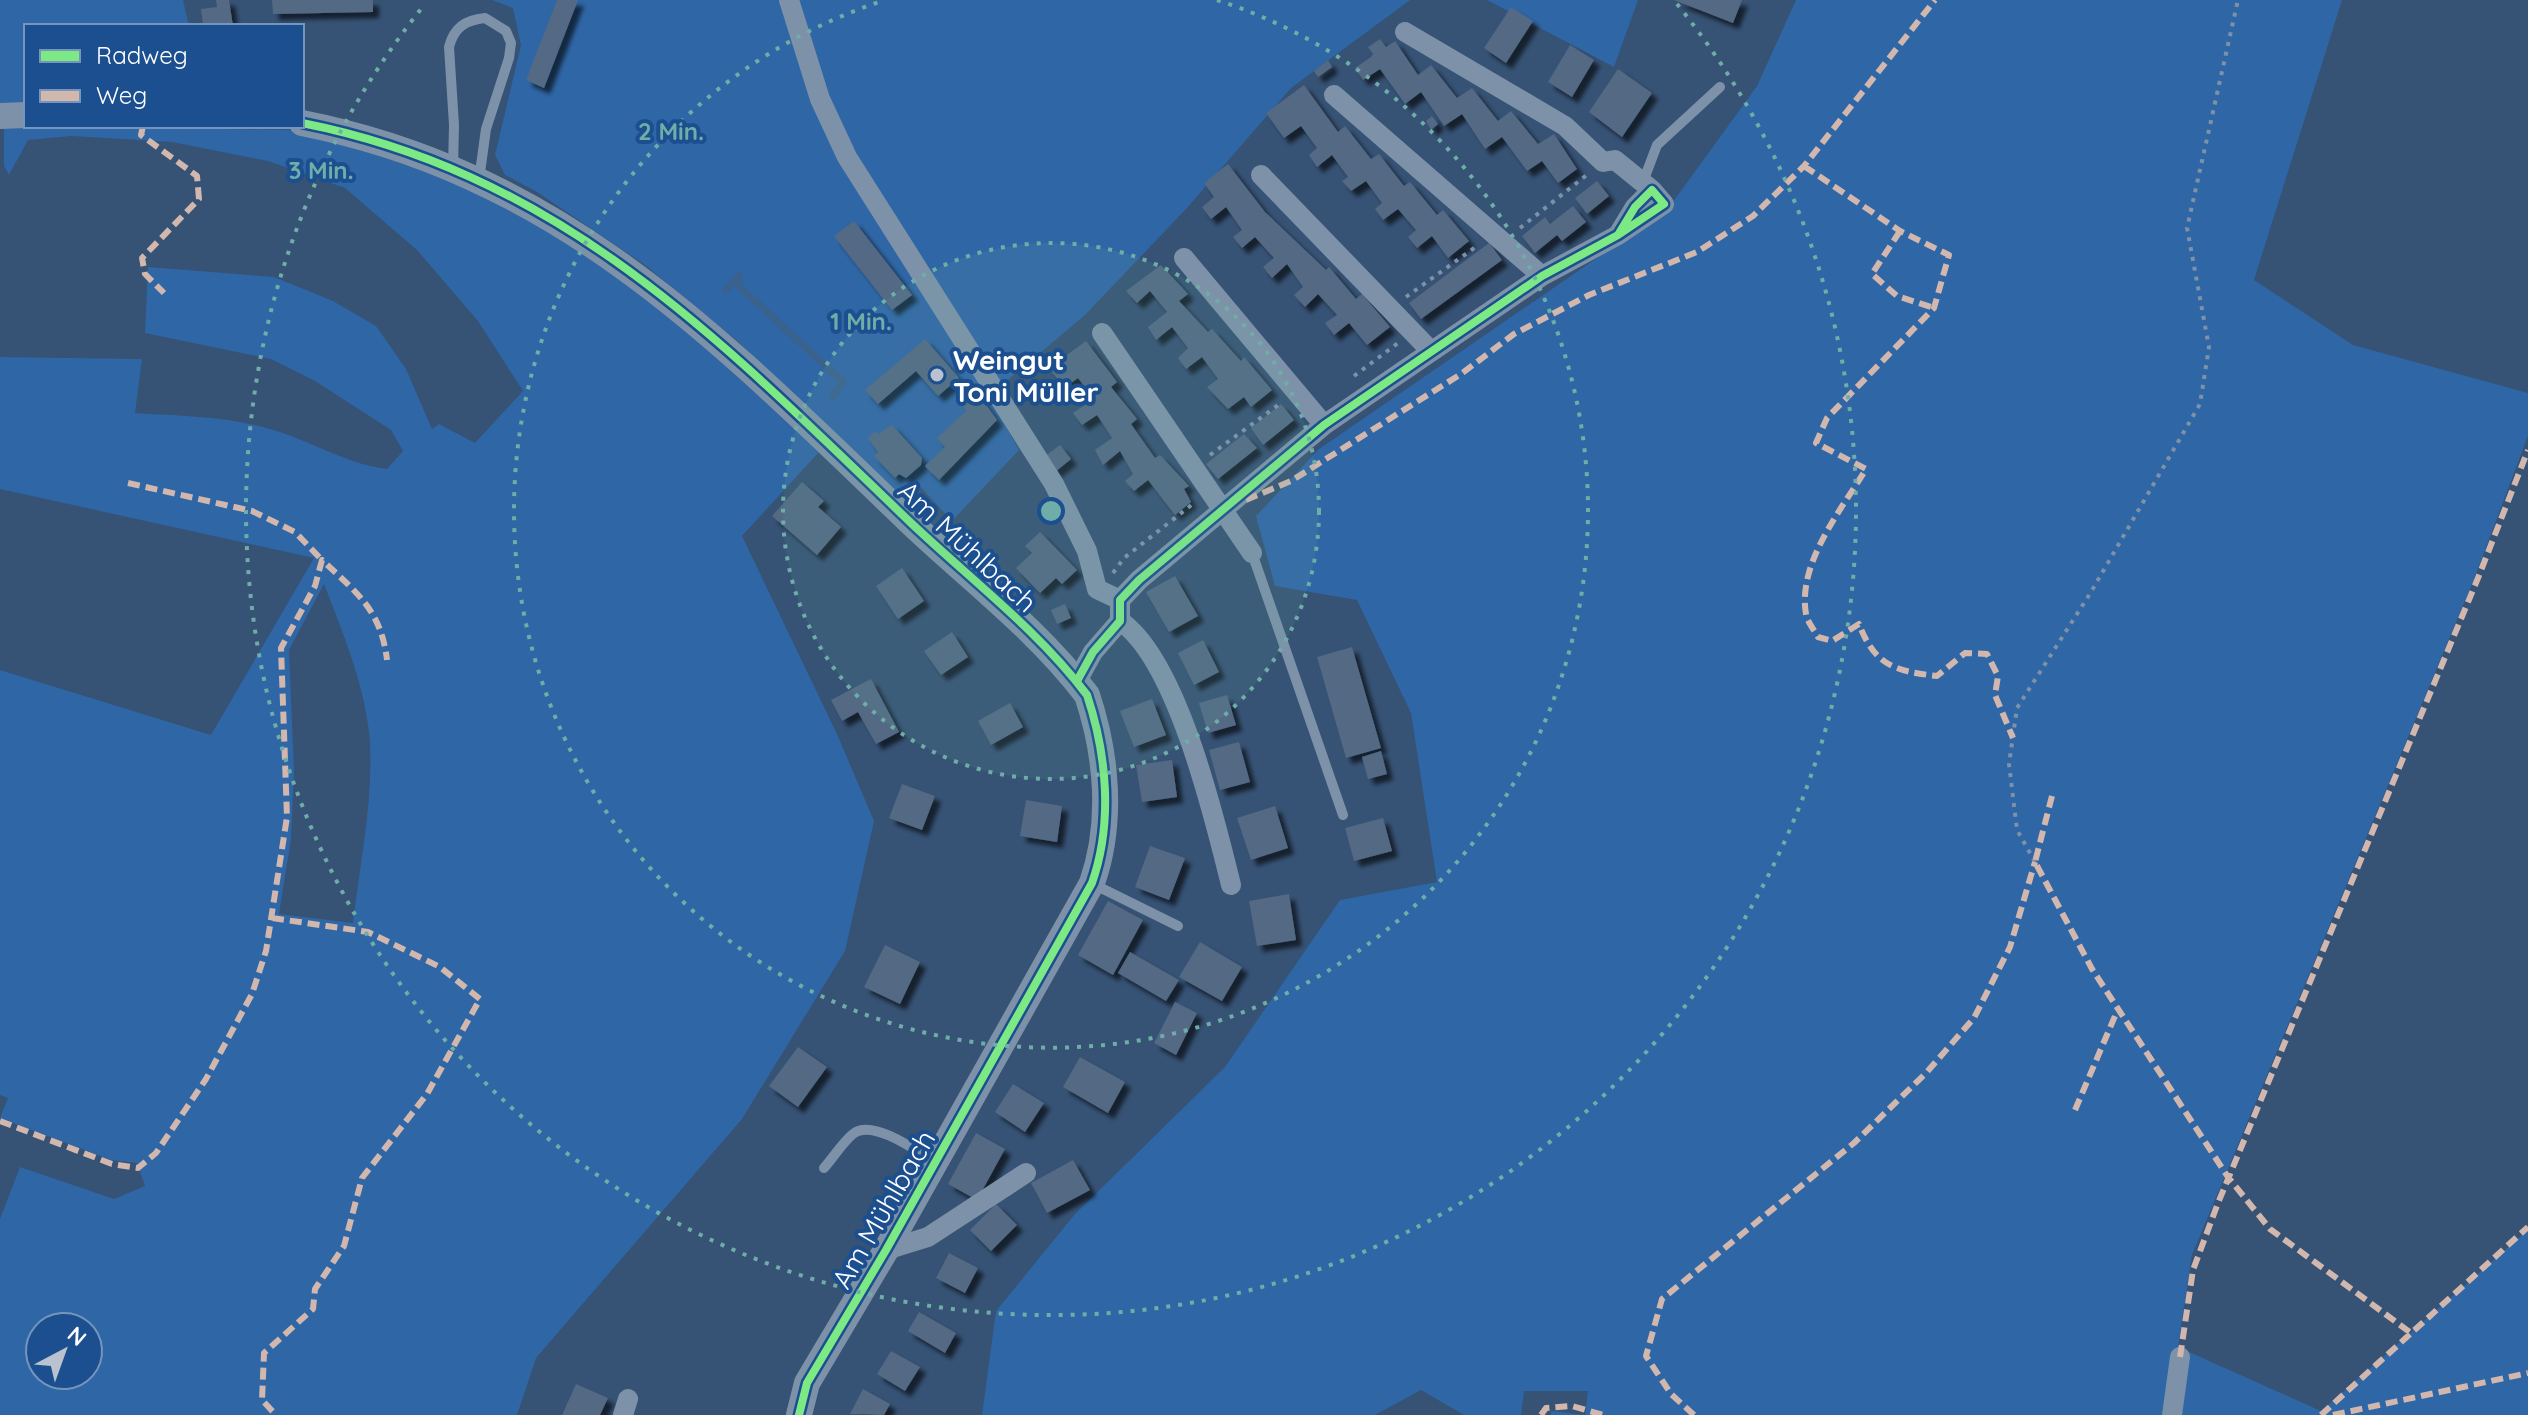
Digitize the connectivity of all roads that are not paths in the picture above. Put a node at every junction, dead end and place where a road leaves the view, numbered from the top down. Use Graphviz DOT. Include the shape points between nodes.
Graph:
graph roads {
  1 [pos="789,0"];
  2 [pos="1405,32"];
  3 [pos="1720,87"];
  4 [pos="1334,95"];
  5 [pos="24,115"];
  6 [pos="0,116"];
  7 [pos="304,123"];
  8 [pos="453,169"];
  9 [pos="1261,175"];
  10 [pos="479,180"];
  11 [pos="1648,186"];
  12 [pos="1184,258"];
  13 [pos="1542,276"];
  14 [pos="1102,333"];
  15 [pos="1430,350"];
  16 [pos="1324,425"];
  17 [pos="1224,509"];
  18 [pos="1252,553"];
  19 [pos="1111,596"];
  20 [pos="1120,621"];
  21 [pos="1077,681"];
  22 [pos="1343,815"];
  23 [pos="1092,883"];
  24 [pos="1231,885"];
  25 [pos="1178,926"];
  26 [pos="935,1164"];
  27 [pos="824,1168"];
  28 [pos="1026,1173"];
  29 [pos="886,1250"];
  30 [pos="2180,1357"];
  31 [pos="799,1415"];
  32 [pos="2172,1415"];
  1 -- 19 [label="street" via="820,99 847,157 1054,484 1087,551 1091,577"];
  2 -- 11 [label="street" via="1565,126 1603,162 1615,160"];
  3 -- 11 [label="lane" via="1657,145"];
  4 -- 13 [label="street"];
  5 -- 6 [label="street"];
  7 -- 8 [label="street, Am Mühlbach" via="387,144"];
  8 -- 10 [label="street, Am Mühlbach"];
  8 -- 10 [label="lane" via="449,47 452,34 463,24 485,18 506,31 511,43 486,129"];
  9 -- 15 [label="street"];
  10 -- 21 [label="street, Am Mühlbach" via="590,242 709,333"];
  11 -- 13 [label="street" via="1664,204"];
  12 -- 16 [label="street"];
  13 -- 15 [label="street"];
  14 -- 17 [label="street"];
  15 -- 16 [label="street"];
  16 -- 17 [label="street"];
  17 -- 18 [label="street"];
  17 -- 19 [label="street"];
  18 -- 22 [label="lane"];
  19 -- 20 [label="street"];
  20 -- 21 [label="street"];
  20 -- 24 [label="street" via="1139,641 1181,716"];
  21 -- 23 [label="street, Am Mühlbach" via="1093,714 1106,812 1104,845"];
  23 -- 25 [label="lane"];
  23 -- 26 [label="street, Am Mühlbach"];
  26 -- 27 [label="lane" via="900,1141 863,1130 854,1132"];
  26 -- 29 [label="street, Am Mühlbach"];
  28 -- 29 [label="street, Am Mühlbach" via="928,1237"];
  29 -- 31 [label="street, Am Mühlbach" via="807,1383"];
  30 -- 32 [label="street"];
}
